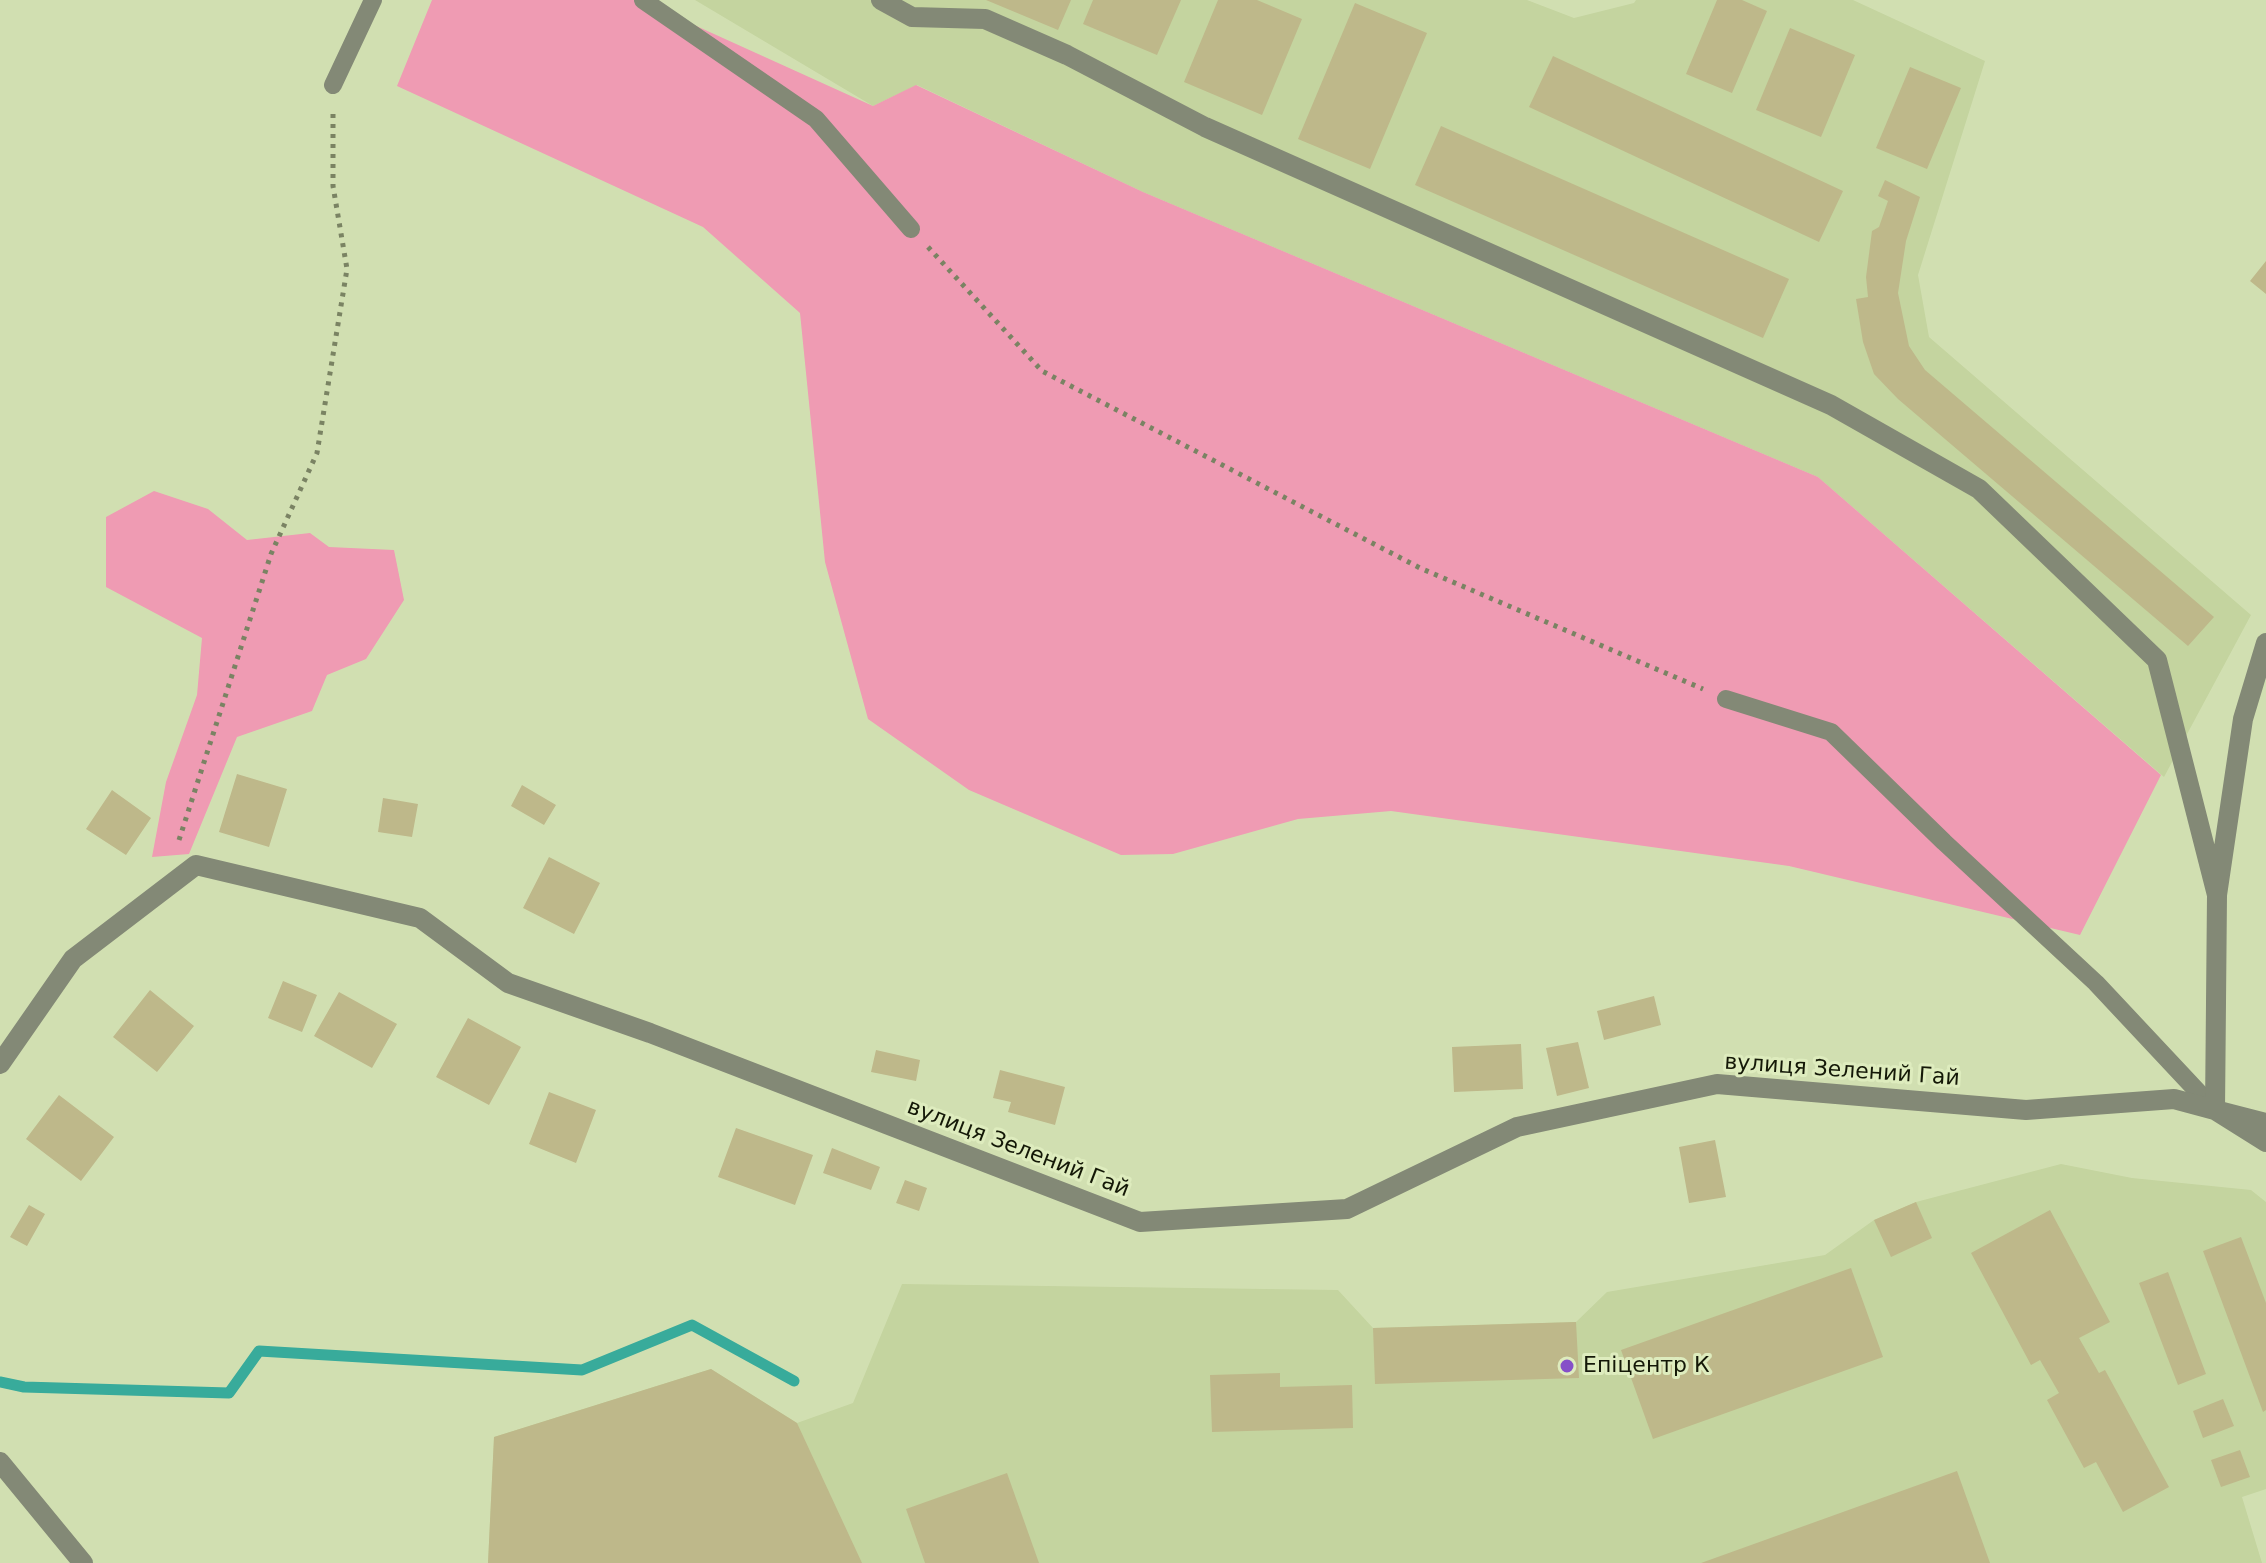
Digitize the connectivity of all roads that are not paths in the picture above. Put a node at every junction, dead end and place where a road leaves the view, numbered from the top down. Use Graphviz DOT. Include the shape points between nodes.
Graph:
graph roads {
  1 [pos="373,0"];
  2 [pos="643,0"];
  3 [pos="881,0"];
  4 [pos="333,85"];
  5 [pos="911,229"];
  6 [pos="2266,643"];
  7 [pos="1726,699"];
  8 [pos="2217,895"];
  9 [pos="0,1064"];
  10 [pos="2215,1110"];
  11 [pos="2266,1123"];
  12 [pos="2266,1142"];
  13 [pos="0,1462"];
  14 [pos="83,1563"];
  1 -- 4 [label="lane"];
  2 -- 5 [label="lane" via="816,119"];
  3 -- 8 [label="street" via="912,17 985,19 1067,55 1205,127 1831,405 1979,489 2157,660"];
  6 -- 8 [label="street" via="2243,719"];
  7 -- 10 [label="lane" via="1831,732 2096,983"];
  8 -- 10 [label="street"];
  9 -- 10 [label="street, вулиця Зелений Гай" via="73,959 196,865 420,918 508,983 1140,1222 1347,1209 1517,1127 1717,1084 2026,1110 2174,1099"];
  10 -- 11 [label="street"];
  10 -- 12 [label="street, вулиця Зелений Гай"];
  13 -- 14 [label="street"];
}
